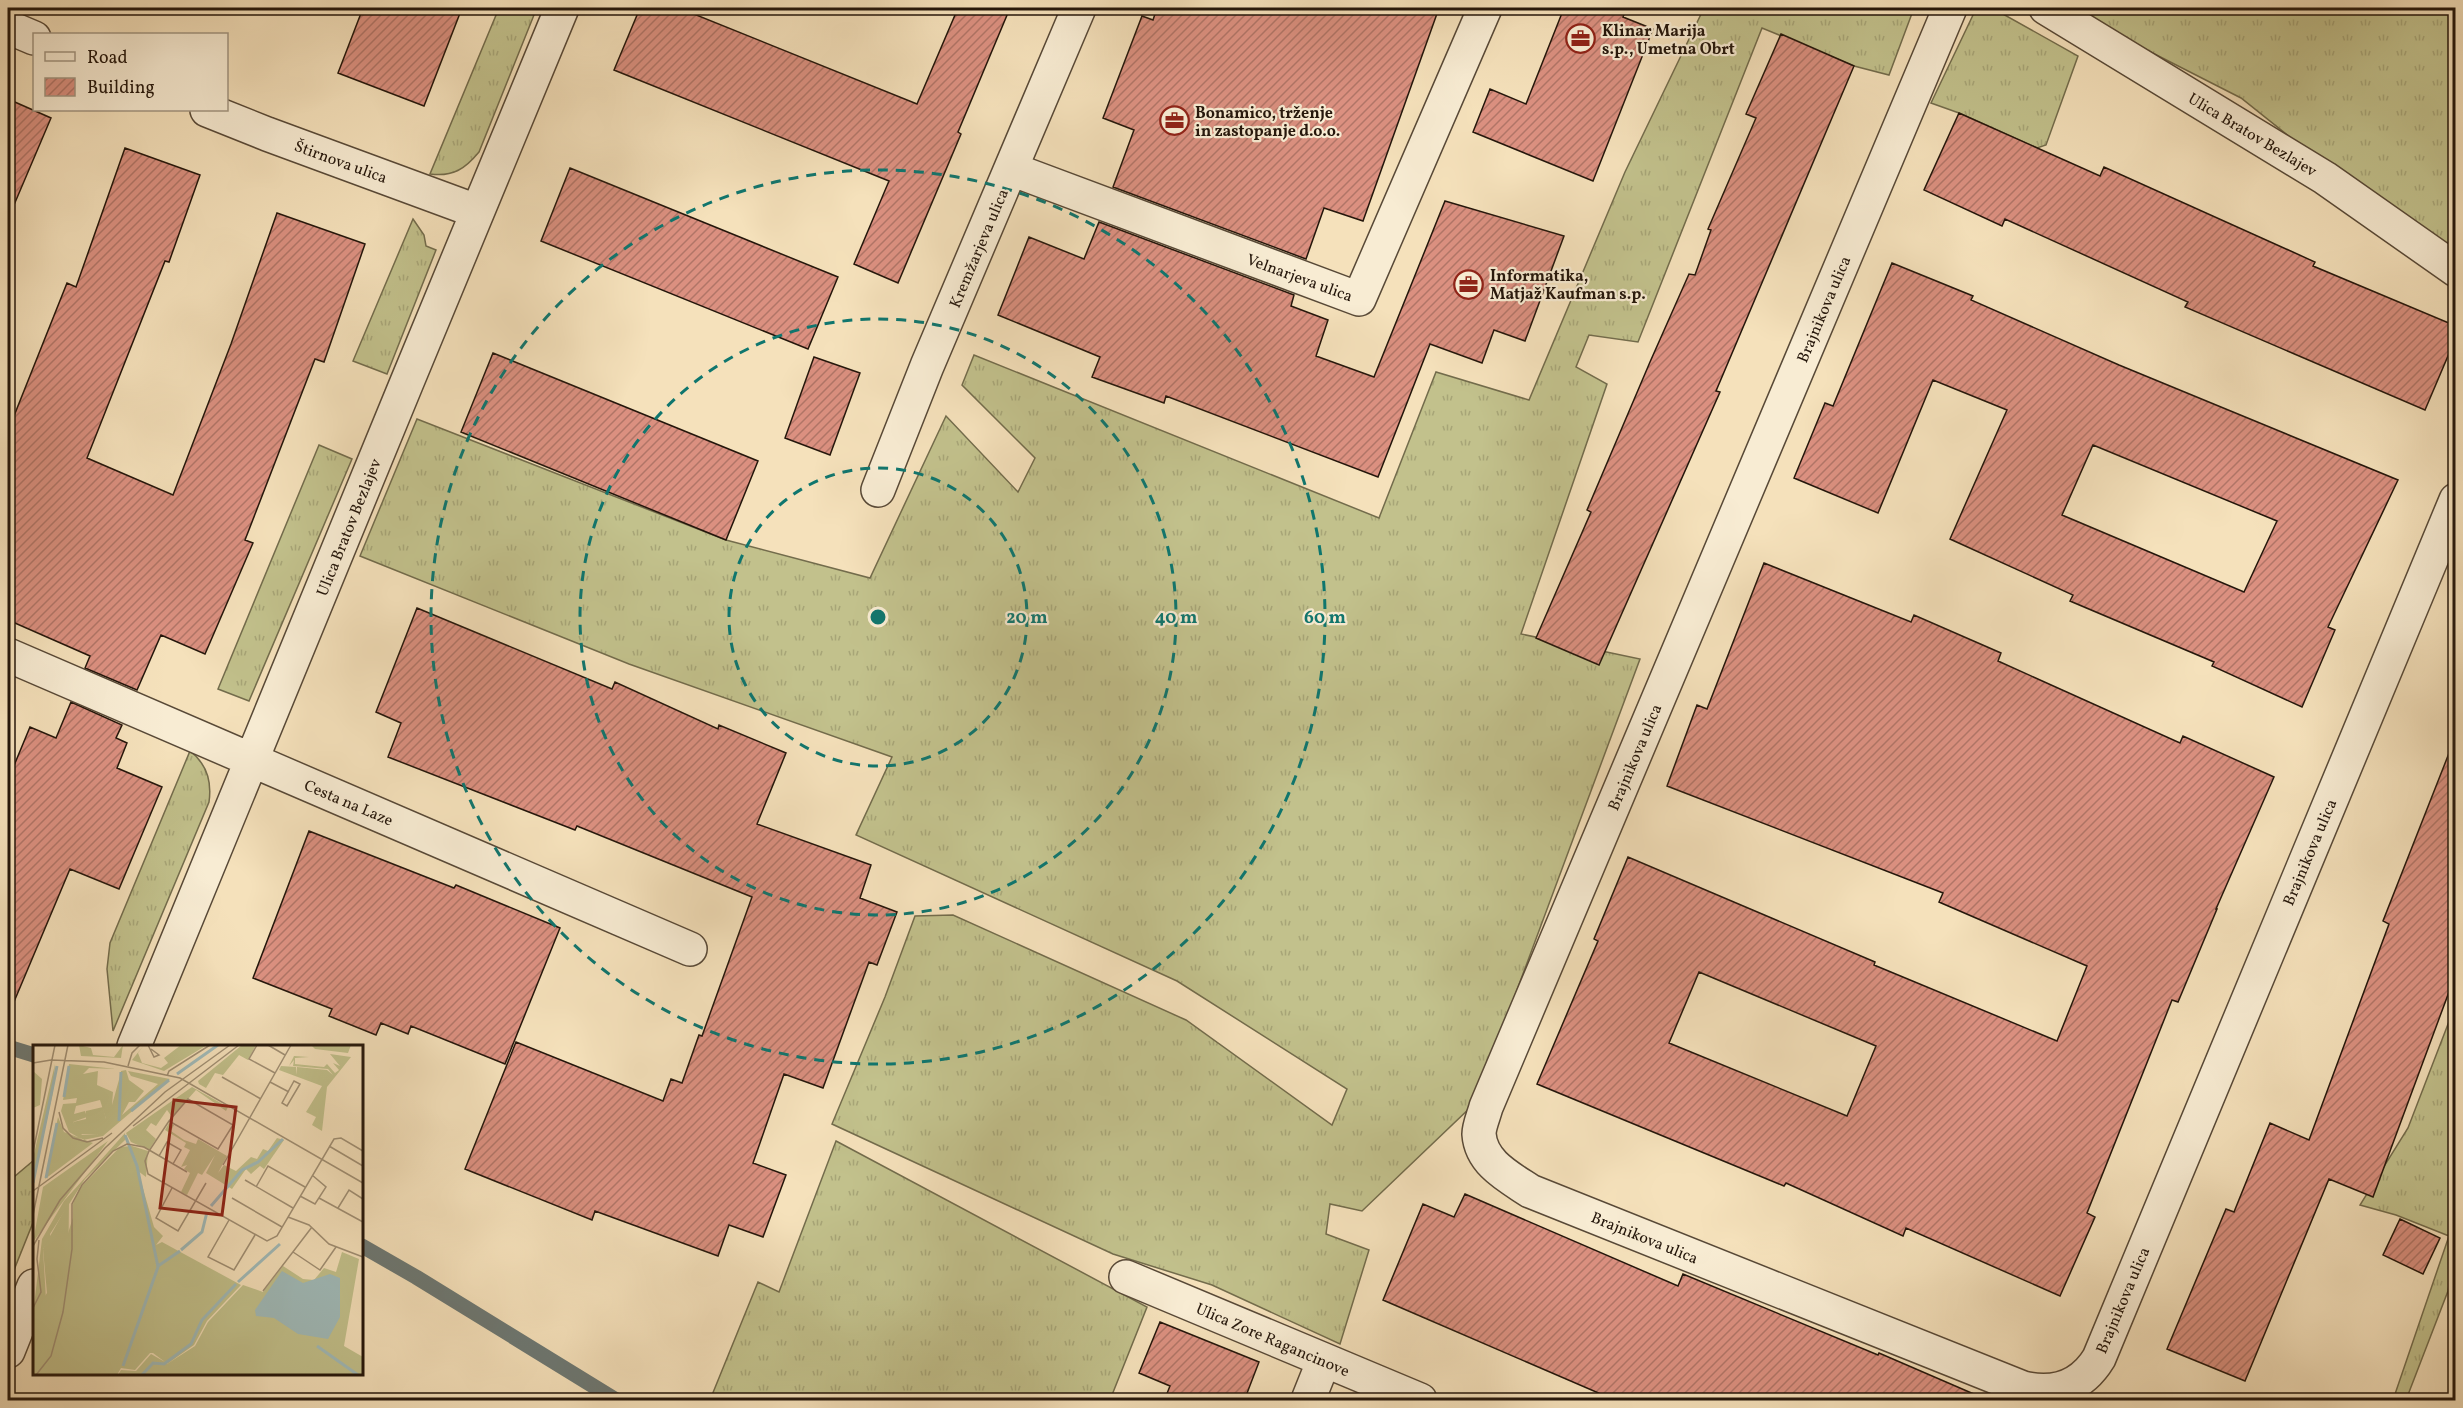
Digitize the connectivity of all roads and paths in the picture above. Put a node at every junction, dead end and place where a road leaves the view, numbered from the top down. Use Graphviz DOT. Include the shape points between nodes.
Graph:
graph roads {
  1 [pos="562,8"];
  2 [pos="1079,8"];
  3 [pos="1485,8"];
  4 [pos="1950,8"];
  5 [pos="2046,8"];
  6 [pos="8,27"];
  7 [pos="33,38"];
  8 [pos="210,111"];
  9 [pos="1011,169"];
  10 [pos="476,211"];
  11 [pos="2456,270"];
  12 [pos="878,490"];
  13 [pos="2456,500"];
  14 [pos="8,656"];
  15 [pos="253,761"];
  16 [pos="690,949"];
  17 [pos="135,1045"];
  18 [pos="1126,1277"];
  19 [pos="33,1288"];
  20 [pos="8,1351"];
  21 [pos="1324,1360"];
  22 [pos="1308,1401"];
  23 [pos="1420,1401"];
  1 -- 10 [label="street, Ulica Bratov Bezlajev"];
  2 -- 9 [label="street, Kremžarjeva ulica"];
  3 -- 9 [label="street, Velnarjeva ulica" via="1359,299"];
  4 -- 13 [label="street, Brajnikova ulica" via="1486,1107 1479,1133 1496,1168 1530,1191 2023,1388 2049,1391 2069,1386 2090,1373"];
  5 -- 11 [label="street, Ulica Bratov Bezlajev" via="2325,178"];
  6 -- 7 [label="street"];
  8 -- 10 [label="street, Štirnova ulica"];
  9 -- 12 [label="street, Kremžarjeva ulica"];
  10 -- 15 [label="street, Ulica Bratov Bezlajev"];
  14 -- 15 [label="street, Cesta na Laze"];
  15 -- 16 [label="street, Cesta na Laze"];
  15 -- 17 [label="street, Ulica Bratov Bezlajev"];
  18 -- 21 [label="street, Ulica Zore Ragancinove"];
  19 -- 20 [label="street"];
  21 -- 22 [label="street"];
  21 -- 23 [label="street, Ulica Zore Ragancinove"];
}
